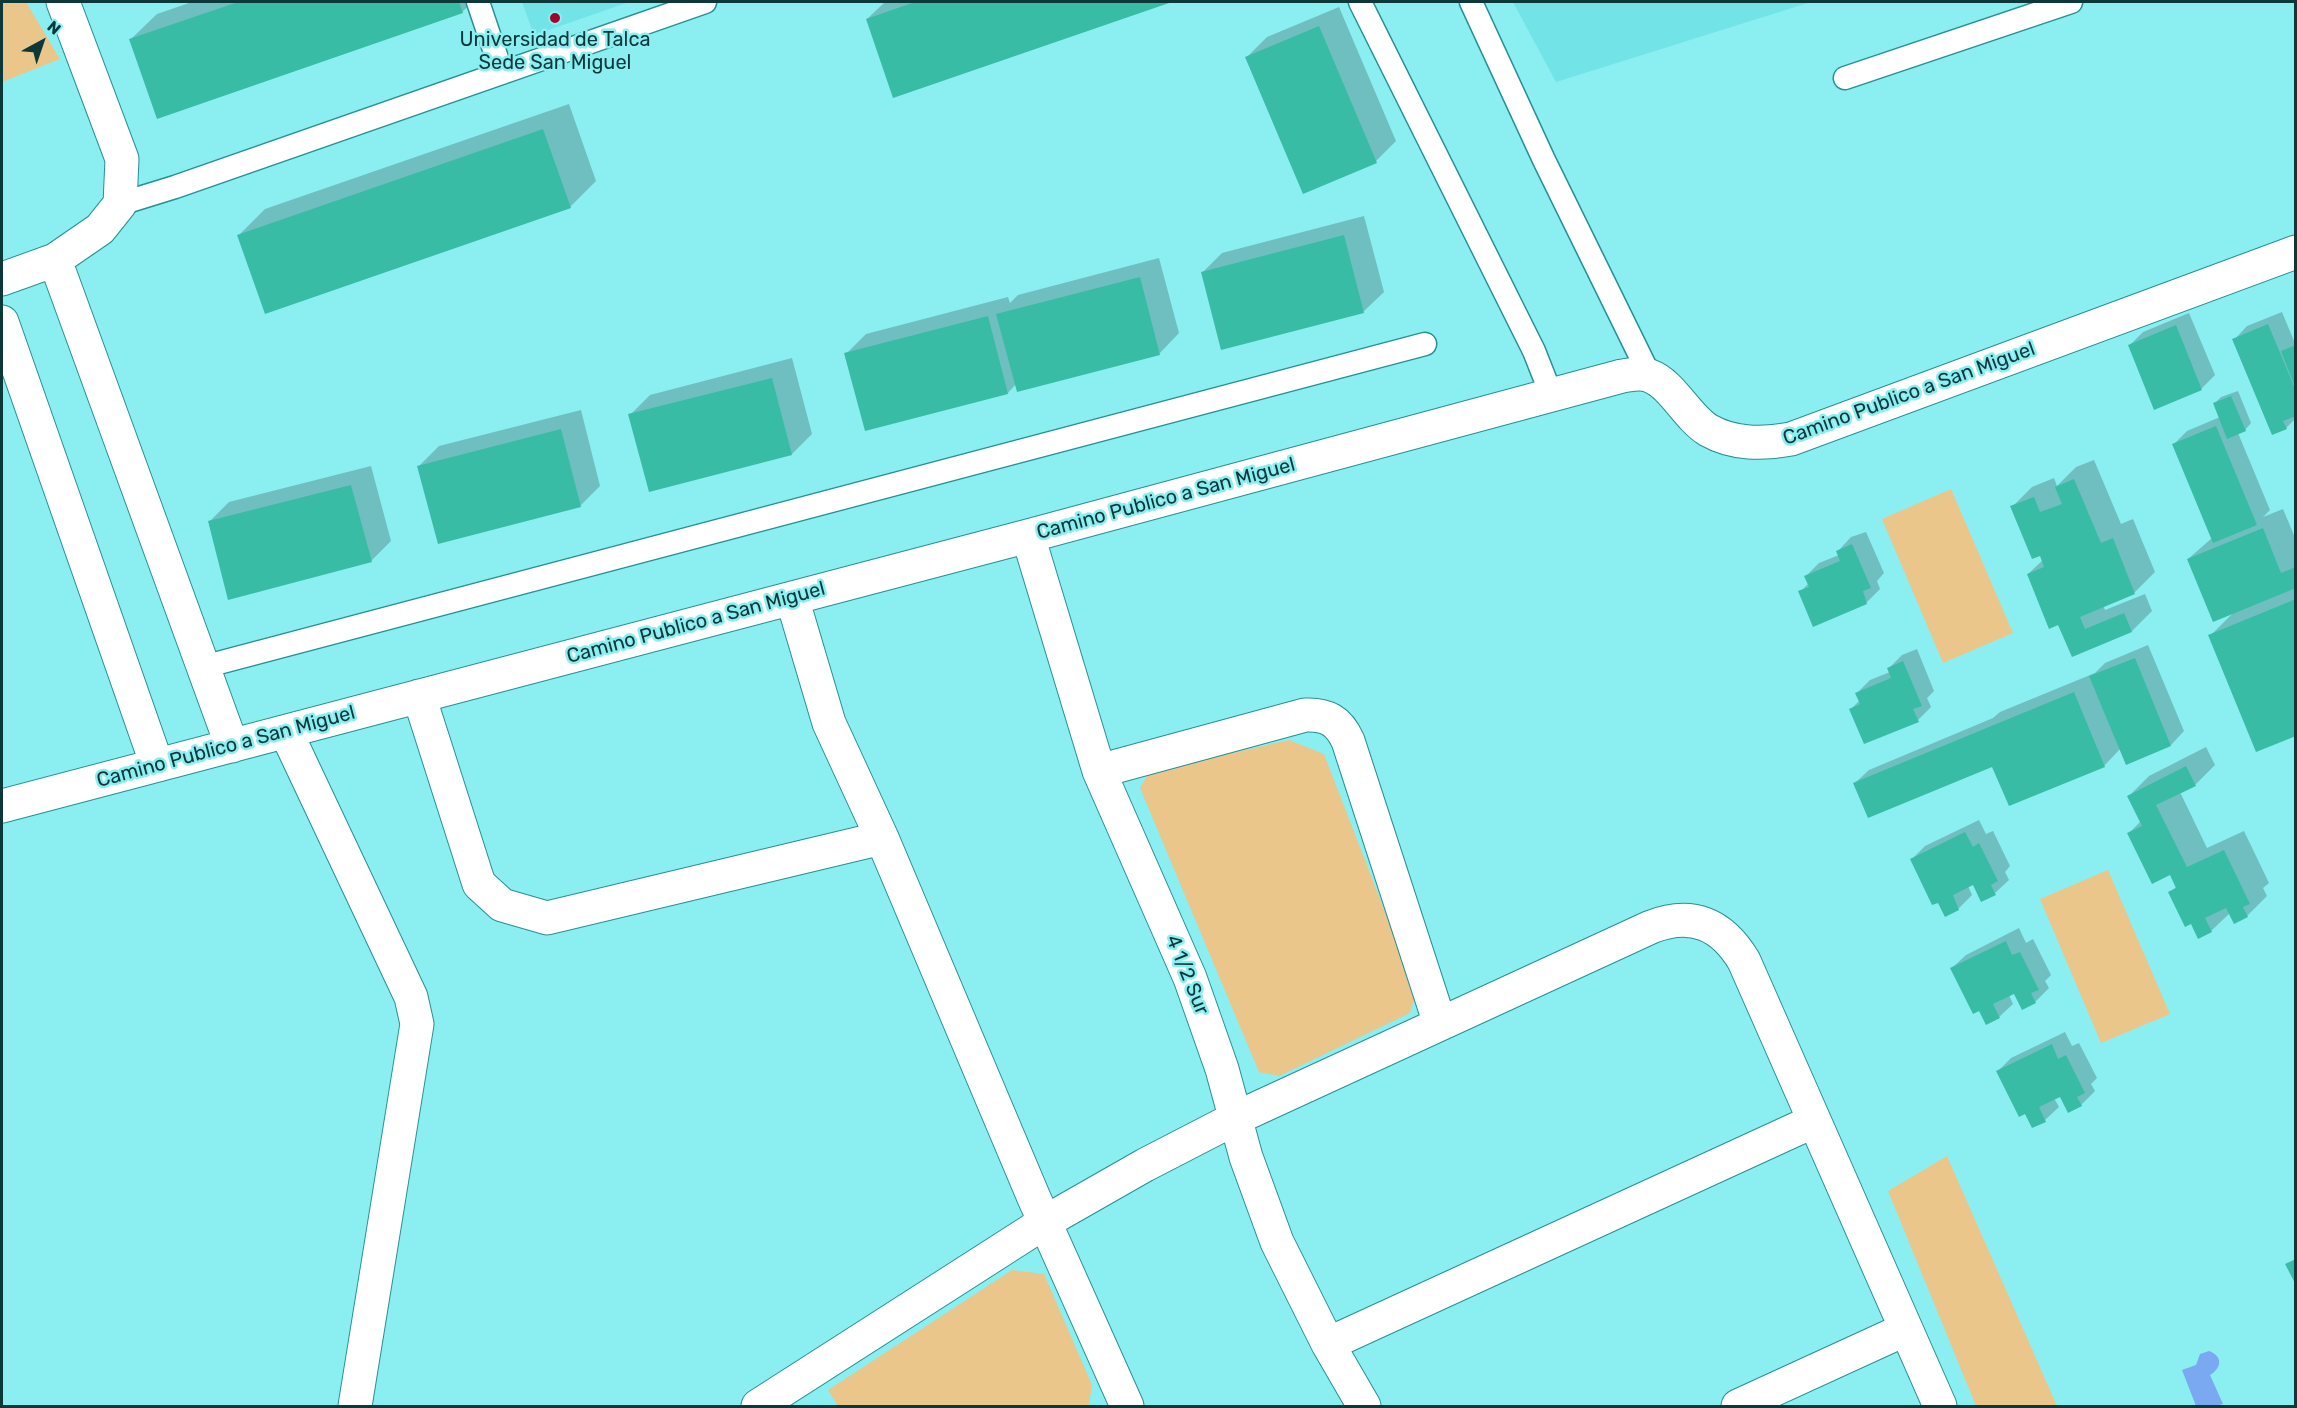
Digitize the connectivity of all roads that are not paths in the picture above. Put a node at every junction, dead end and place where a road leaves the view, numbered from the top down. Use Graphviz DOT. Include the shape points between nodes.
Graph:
graph roads {
  1 [pos="63,2"];
  2 [pos="478,2"];
  3 [pos="705,2"];
  4 [pos="1360,2"];
  5 [pos="1471,2"];
  6 [pos="2071,2"];
  7 [pos="502,74"];
  8 [pos="1845,78"];
  9 [pos="120,204"];
  10 [pos="2295,252"];
  11 [pos="55,260"];
  12 [pos="2,279"];
  13 [pos="2,322"];
  14 [pos="1425,344"];
  15 [pos="1650,376"];
  16 [pos="1551,394"];
  17 [pos="1028,536"];
  18 [pos="792,598"];
  19 [pos="203,667"];
  20 [pos="419,696"];
  21 [pos="286,732"];
  22 [pos="232,746"];
  23 [pos="157,765"];
  24 [pos="1099,771"];
  25 [pos="2,806"];
  26 [pos="882,838"];
  27 [pos="1440,1024"];
  28 [pos="1236,1118"];
  29 [pos="1814,1121"];
  30 [pos="1045,1222"];
  31 [pos="1906,1329"];
  32 [pos="1328,1344"];
  33 [pos="355,1407"];
  34 [pos="758,1407"];
  35 [pos="1127,1407"];
  36 [pos="1364,1407"];
  37 [pos="1738,1407"];
  38 [pos="1940,1407"];
  1 -- 9 [label="street" via="122,159"];
  2 -- 7 [label="lane"];
  3 -- 7 [label="lane"];
  4 -- 16 [label="lane" via="1534,351"];
  5 -- 15 [label="lane"];
  6 -- 8 [label="lane"];
  7 -- 9 [label="lane"];
  9 -- 11 [label="street" via="100,229"];
  10 -- 15 [label="street, Camino Publico a San Miguel" via="1791,439 1758,443 1708,430"];
  11 -- 12 [label="street"];
  11 -- 19 [label="street"];
  13 -- 23 [label="street"];
  14 -- 19 [label="lane"];
  15 -- 16 [label="street, Camino Publico a San Miguel" via="1622,376"];
  16 -- 17 [label="street, Camino Publico a San Miguel"];
  17 -- 18 [label="street, Camino Publico a San Miguel"];
  17 -- 24 [label="street, 4 1/2 Sur"];
  18 -- 20 [label="street, Camino Publico a San Miguel"];
  18 -- 26 [label="street" via="830,723"];
  19 -- 22 [label="street"];
  20 -- 21 [label="street, Camino Publico a San Miguel"];
  20 -- 26 [label="street" via="479,884 502,905 547,918"];
  21 -- 22 [label="street, Camino Publico a San Miguel"];
  21 -- 33 [label="street" via="411,997 417,1024"];
  22 -- 23 [label="street, Camino Publico a San Miguel"];
  23 -- 25 [label="street, Camino Publico a San Miguel"];
  24 -- 27 [label="street" via="1305,715 1317,714 1337,723 1348,741"];
  24 -- 28 [label="street, 4 1/2 Sur" via="1190,978"];
  26 -- 30 [label="street"];
  27 -- 28 [label="street"];
  27 -- 29 [label="street" via="1668,921 1704,924 1721,932 1744,961"];
  28 -- 30 [label="street"];
  28 -- 32 [label="street, 4 1/2 Sur" via="1277,1242"];
  29 -- 31 [label="street"];
  29 -- 32 [label="street"];
  30 -- 34 [label="street"];
  30 -- 35 [label="street"];
  31 -- 37 [label="street"];
  31 -- 38 [label="street"];
  32 -- 36 [label="street, 4 1/2 Sur"];
}
